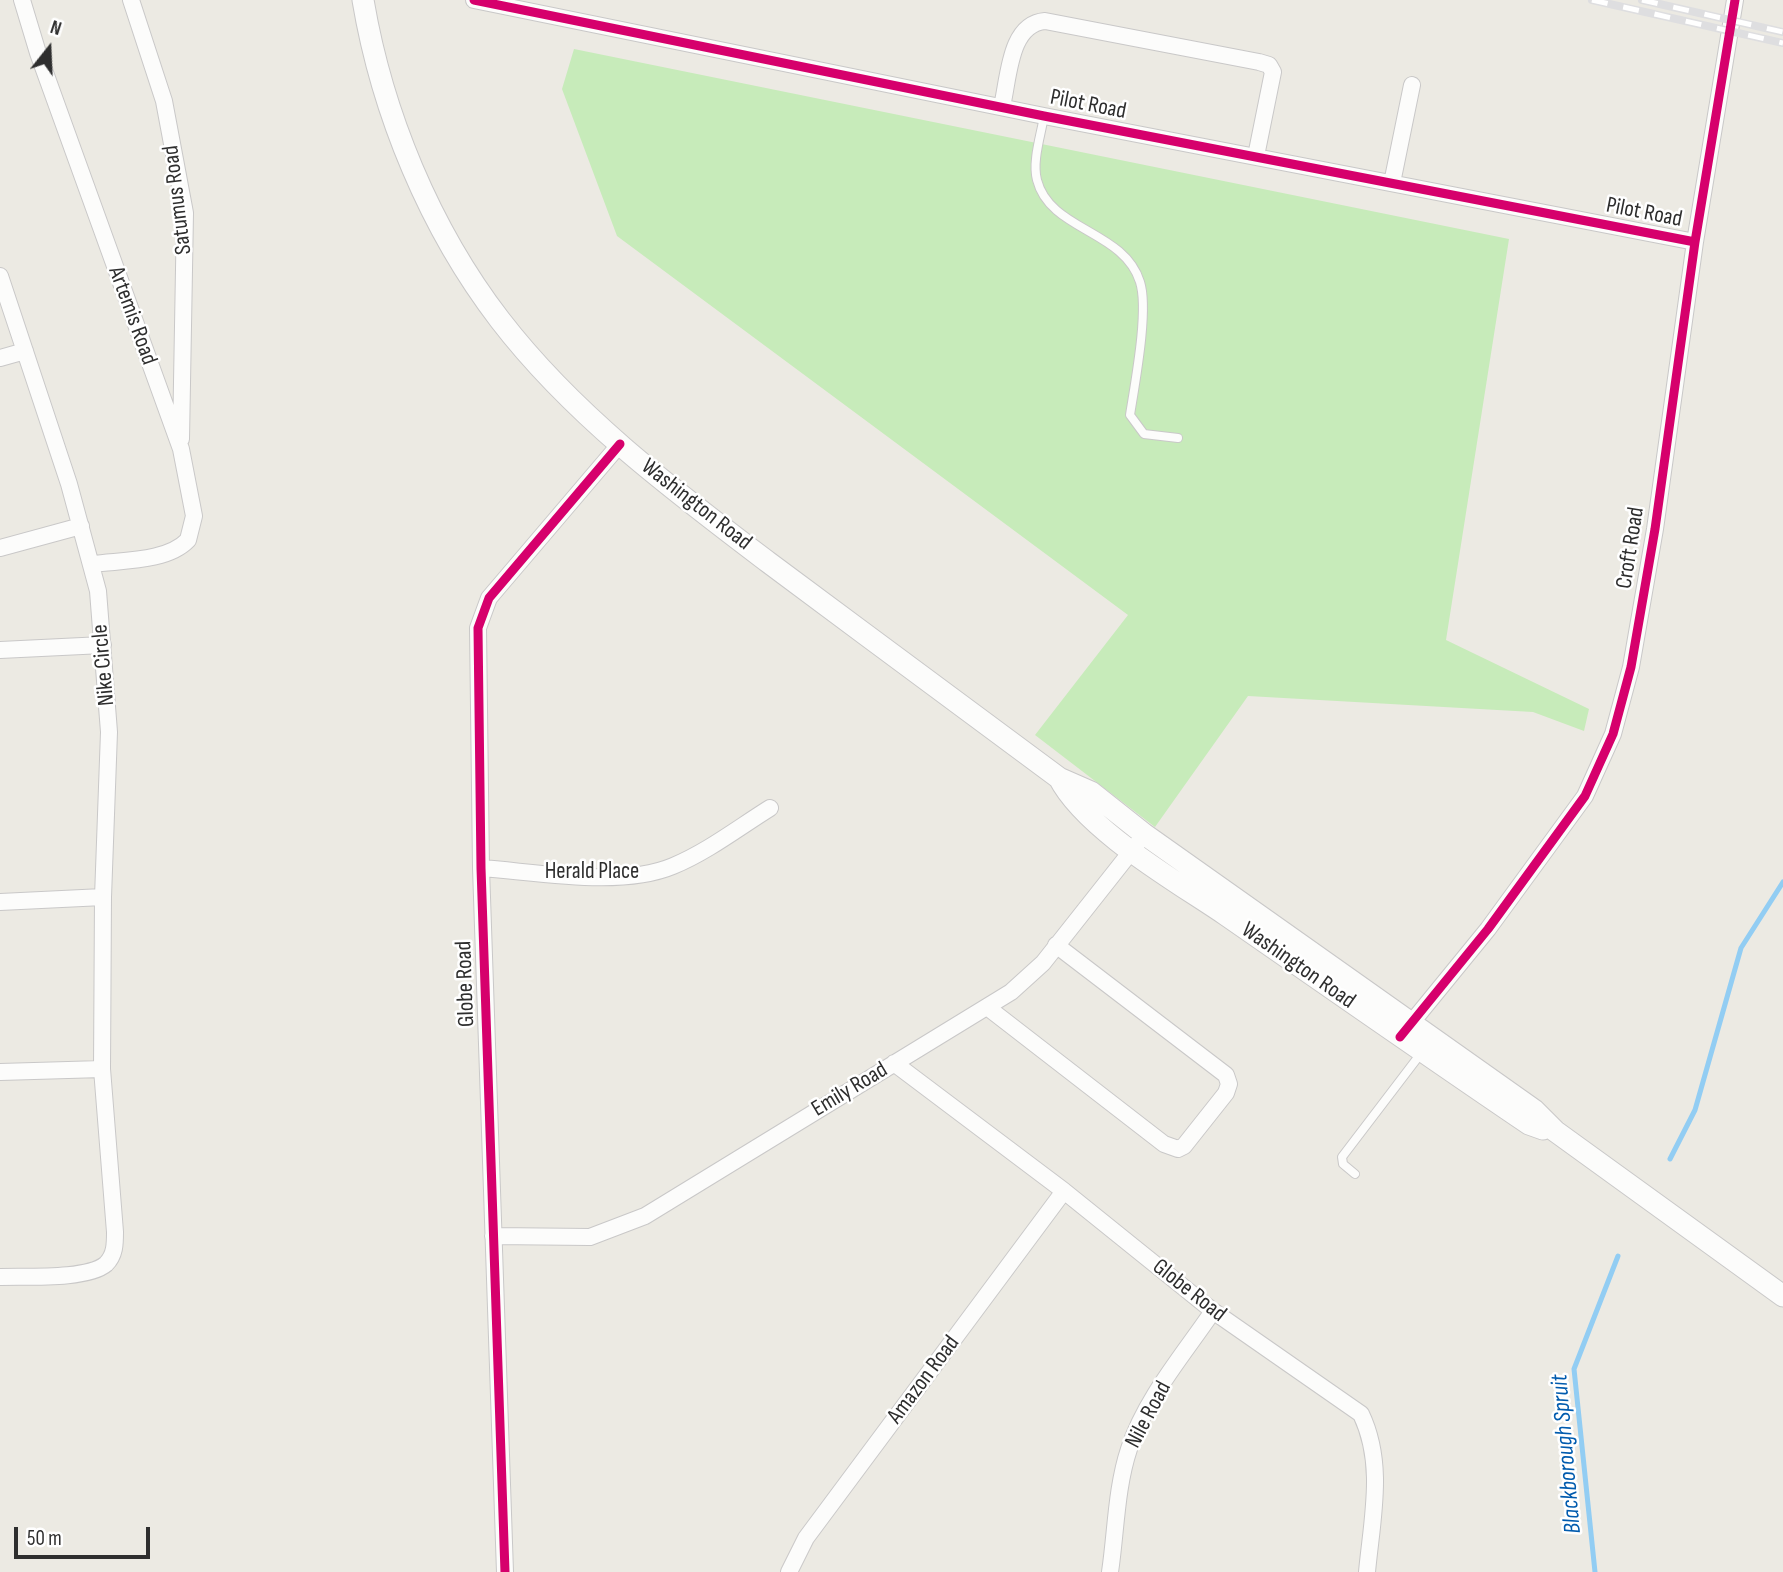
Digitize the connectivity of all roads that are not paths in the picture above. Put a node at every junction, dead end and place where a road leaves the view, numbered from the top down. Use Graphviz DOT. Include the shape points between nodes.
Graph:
graph roads {
  1 [pos="22,0"];
  2 [pos="131,0"];
  3 [pos="363,0"];
  4 [pos="474,0"];
  5 [pos="1735,0"];
  6 [pos="1412,85"];
  7 [pos="1002,106"];
  8 [pos="1044,116"];
  9 [pos="1256,156"];
  10 [pos="1392,183"];
  11 [pos="1695,242"];
  12 [pos="0,276"];
  13 [pos="25,351"];
  14 [pos="0,358"];
  15 [pos="1178,438"];
  16 [pos="620,444"];
  17 [pos="181,449"];
  18 [pos="81,526"];
  19 [pos="0,548"];
  20 [pos="93,564"];
  21 [pos="103,645"];
  22 [pos="0,650"];
  23 [pos="770,808"];
  24 [pos="1138,842"];
  25 [pos="481,868"];
  26 [pos="103,897"];
  27 [pos="0,902"];
  28 [pos="1056,945"];
  29 [pos="987,1007"];
  30 [pos="1405,1030"];
  31 [pos="1422,1052"];
  32 [pos="894,1063"];
  33 [pos="102,1069"];
  34 [pos="0,1072"];
  35 [pos="1555,1131"];
  36 [pos="1355,1174"];
  37 [pos="1065,1191"];
  38 [pos="493,1236"];
  39 [pos="0,1277"];
  40 [pos="1783,1296"];
  41 [pos="1213,1311"];
  42 [pos="505,1572"];
  43 [pos="789,1572"];
  44 [pos="1110,1572"];
  45 [pos="1367,1572"];
  1 -- 17 [label="street, Artemis Road"];
  2 -- 17 [label="street, Satumus Road" via="164,100 185,213"];
  3 -- 16 [label="main road, Washington Road" via="395,122 459,258 513,337"];
  4 -- 7 [label="street, Pilot Road"];
  5 -- 11 [label="street, Croft Road"];
  6 -- 10 [label="street"];
  7 -- 8 [label="street, Pilot Road"];
  7 -- 9 [label="street" via="1018,39 1034,22 1259,62 1273,72"];
  8 -- 9 [label="street, Pilot Road"];
  8 -- 15 [label="lane" via="1036,178 1046,200 1125,254 1140,283 1141,332 1130,415 1144,434"];
  9 -- 10 [label="street, Pilot Road"];
  10 -- 11 [label="street, Pilot Road"];
  11 -- 30 [label="street, Croft Road" via="1652,543 1631,667 1613,734 1585,796 1488,929"];
  12 -- 13 [label="street, Nike Circle"];
  13 -- 14 [label="street"];
  13 -- 18 [label="street, Nike Circle"];
  16 -- 24 [label="main road, Washington Road" via="707,515 1059,778 1091,792"];
  16 -- 25 [label="street, Globe Road" via="489,598 480,615"];
  17 -- 20 [label="street, Artemis Road" via="194,516 188,540 156,556"];
  18 -- 19 [label="street"];
  18 -- 20 [label="street, Nike Circle"];
  20 -- 21 [label="street, Nike Circle"];
  21 -- 22 [label="street"];
  21 -- 26 [label="street, Nike Circle" via="109,732"];
  23 -- 25 [label="street, Herald Place" via="672,866 643,874 592,876"];
  24 -- 28 [label="street, Emily Road"];
  24 -- 30 [label="main road, Washington Road"];
  25 -- 38 [label="street, Globe Road"];
  26 -- 27 [label="street"];
  26 -- 33 [label="street, Nike Circle"];
  28 -- 29 [label="street, Emily Road" via="1034,974"];
  28 -- 29 [label="street" via="1226,1074 1226,1093 1184,1146 1178,1149 1164,1144"];
  29 -- 32 [label="street, Emily Road"];
  30 -- 31 [label="main road, Washington Road"];
  30 -- 35 [label="main road, Washington Road" via="1534,1110"];
  31 -- 35 [label="main road, Washington Road" via="1529,1124"];
  31 -- 36 [label="lane" via="1342,1157"];
  32 -- 37 [label="street, Globe Road"];
  32 -- 38 [label="street, Emily Road" via="645,1216 616,1229 590,1237"];
  33 -- 34 [label="street"];
  33 -- 39 [label="street, Nike Circle" via="116,1232 113,1253 104,1265 74,1274"];
  35 -- 40 [label="main road, Washington Road"];
  37 -- 41 [label="street, Globe Road"];
  37 -- 43 [label="street, Amazon Road" via="806,1538"];
  38 -- 42 [label="street, Globe Road"];
  41 -- 44 [label="street, Nile Road" via="1148,1409 1129,1449"];
  41 -- 45 [label="street, Globe Road" via="1361,1414 1372,1436 1377,1465"];
}
